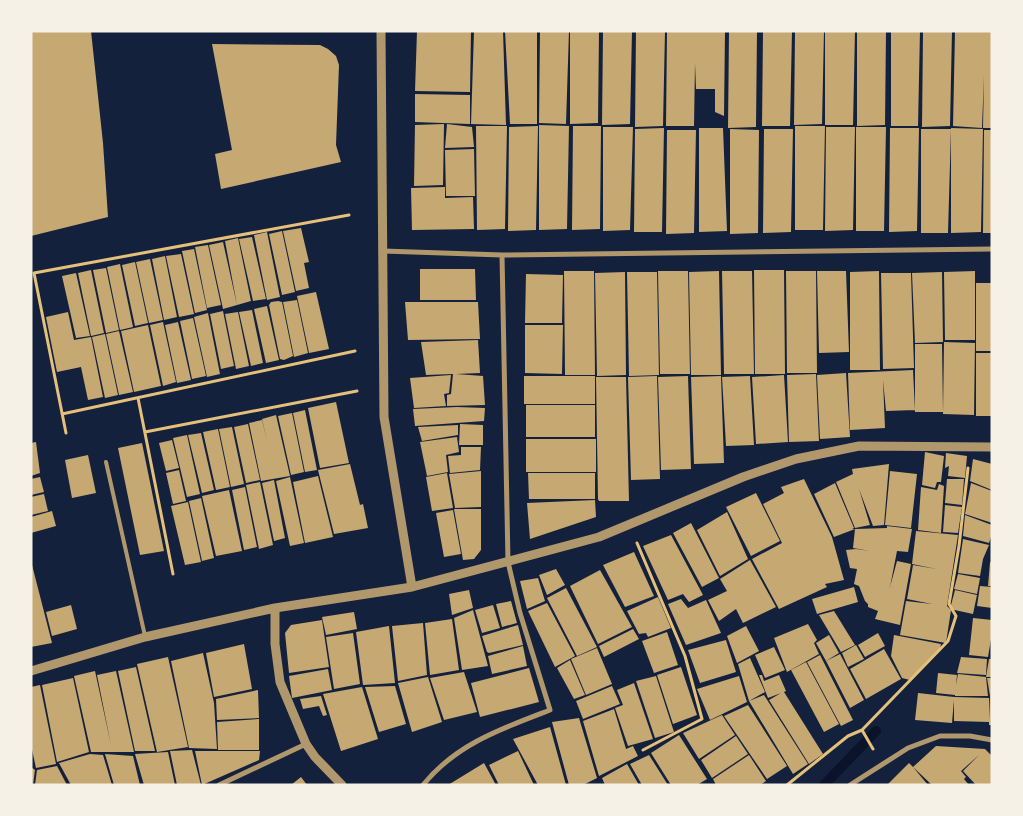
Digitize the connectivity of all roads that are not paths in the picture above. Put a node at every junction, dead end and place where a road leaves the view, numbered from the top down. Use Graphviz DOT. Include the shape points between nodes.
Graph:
graph roads {
  1 [pos="380,31"];
  2 [pos="992,249"];
  3 [pos="382,251"];
  4 [pos="502,255"];
  5 [pos="992,447"];
  6 [pos="106,462"];
  7 [pos="508,562"];
  8 [pos="412,587"];
  9 [pos="275,608"];
  10 [pos="145,637"];
  11 [pos="31,672"];
  12 [pos="992,740"];
  13 [pos="306,744"];
  14 [pos="219,785"];
  15 [pos="342,785"];
  16 [pos="423,785"];
  17 [pos="850,785"];
  1 -- 3 [label="street"];
  2 -- 4 [label="street"];
  3 -- 4 [label="street"];
  3 -- 8 [label="street" via="384,417"];
  4 -- 7 [label="street"];
  5 -- 7 [label="street" via="859,446 796,458 599,537"];
  6 -- 10 [label="lane"];
  7 -- 8 [label="street"];
  7 -- 16 [label="street" via="550,710 473,742 450,758"];
  8 -- 9 [label="street"];
  9 -- 10 [label="street"];
  9 -- 13 [label="street" via="280,682"];
  10 -- 11 [label="street"];
  12 -- 17 [label="street" via="940,736 908,748"];
  13 -- 14 [label="street"];
  13 -- 15 [label="street"];
}
